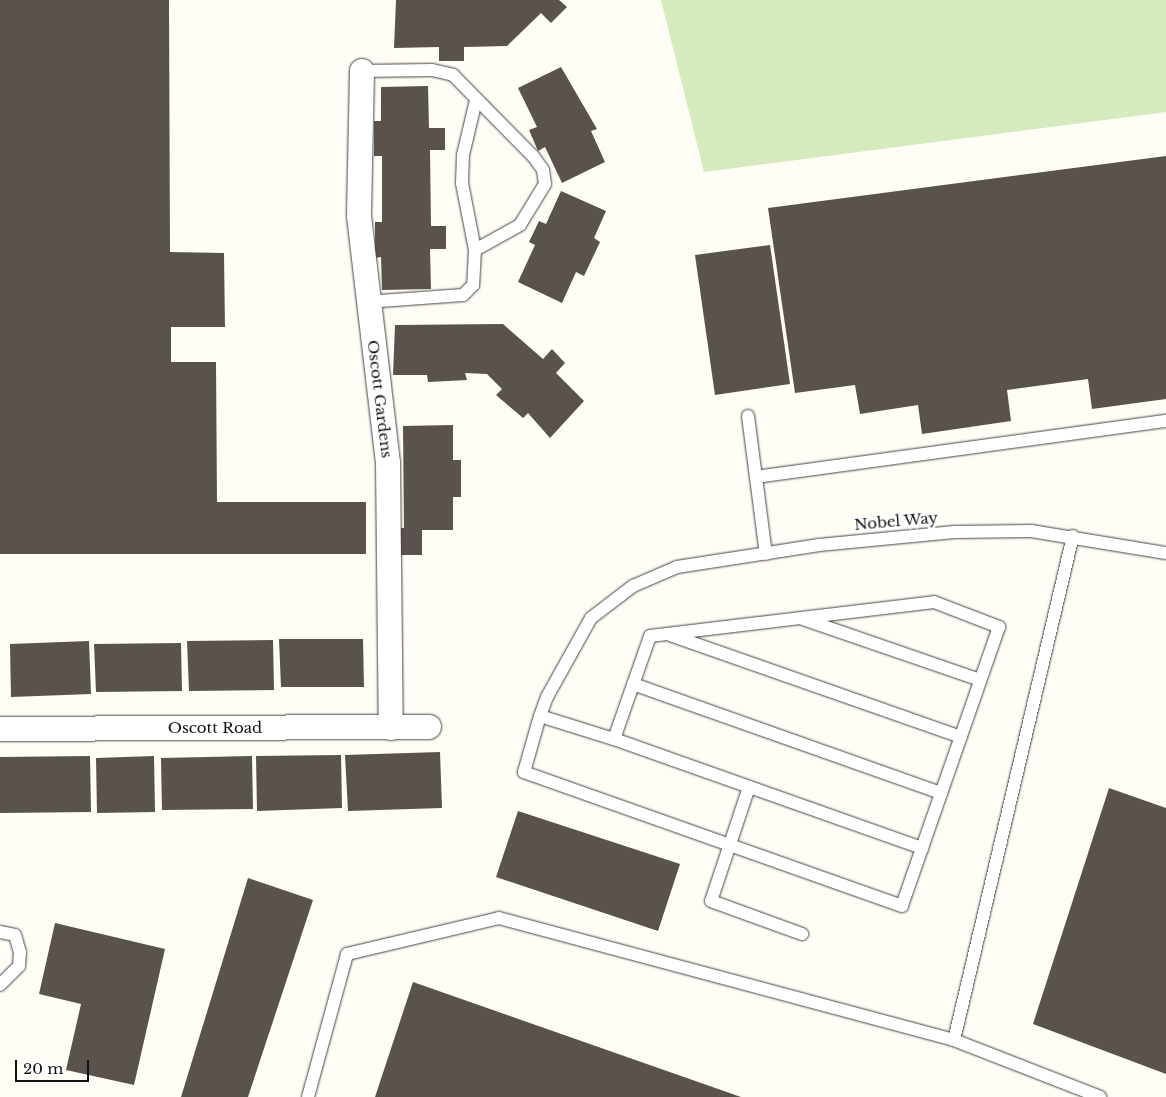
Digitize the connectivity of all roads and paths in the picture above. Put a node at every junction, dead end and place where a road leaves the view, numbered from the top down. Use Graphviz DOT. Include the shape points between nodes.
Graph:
graph roads {
  1 [pos="362,71"];
  2 [pos="476,100"];
  3 [pos="475,250"];
  4 [pos="366,302"];
  5 [pos="748,416"];
  6 [pos="1166,421"];
  7 [pos="756,477"];
  8 [pos="1073,536"];
  9 [pos="1166,553"];
  10 [pos="766,554"];
  11 [pos="800,618"];
  12 [pos="666,634"];
  13 [pos="980,680"];
  14 [pos="633,684"];
  15 [pos="540,716"];
  16 [pos="429,727"];
  17 [pos="0,728"];
  18 [pos="390,728"];
  19 [pos="961,737"];
  20 [pos="614,739"];
  21 [pos="749,787"];
  22 [pos="941,793"];
  23 [pos="730,845"];
  24 [pos="922,848"];
  25 [pos="0,932"];
  26 [pos="802,934"];
  27 [pos="0,985"];
  28 [pos="954,1040"];
  29 [pos="308,1097"];
  30 [pos="1100,1097"];
  1 -- 2 [label="lane" via="443,71 453,75"];
  1 -- 4 [label="street, Oscott Gardens" via="359,216"];
  2 -- 3 [label="lane" via="463,155 462,183"];
  2 -- 3 [label="lane" via="533,156 543,170 545,184 520,225"];
  3 -- 4 [label="lane" via="473,285 463,295"];
  4 -- 18 [label="street, Oscott Gardens" via="388,463"];
  5 -- 7 [label="lane"];
  6 -- 7 [label="lane"];
  7 -- 10 [label="lane"];
  8 -- 9 [label="lane, Nobel Way"];
  8 -- 10 [label="lane, Nobel Way" via="1031,531 954,532 819,545"];
  8 -- 28 [label="lane"];
  10 -- 15 [label="lane, Nobel Way" via="677,567 633,586 591,618 547,697"];
  11 -- 12 [label="lane"];
  11 -- 13 [label="lane"];
  11 -- 13 [label="lane" via="934,602 999,627"];
  12 -- 14 [label="lane" via="650,636"];
  12 -- 19 [label="lane"];
  13 -- 19 [label="lane"];
  14 -- 20 [label="lane"];
  14 -- 22 [label="lane"];
  15 -- 20 [label="lane"];
  15 -- 23 [label="lane, Nobel Way" via="524,772"];
  16 -- 18 [label="street, Oscott Road"];
  17 -- 18 [label="street, Oscott Road"];
  19 -- 22 [label="lane"];
  20 -- 21 [label="lane"];
  21 -- 23 [label="lane"];
  21 -- 24 [label="lane"];
  22 -- 24 [label="lane"];
  23 -- 24 [label="lane" via="902,906"];
  23 -- 26 [label="lane" via="711,901"];
  25 -- 27 [label="lane" via="15,935 20,952 19,966"];
  28 -- 29 [label="lane" via="499,918 347,954"];
  28 -- 30 [label="lane"];
}
